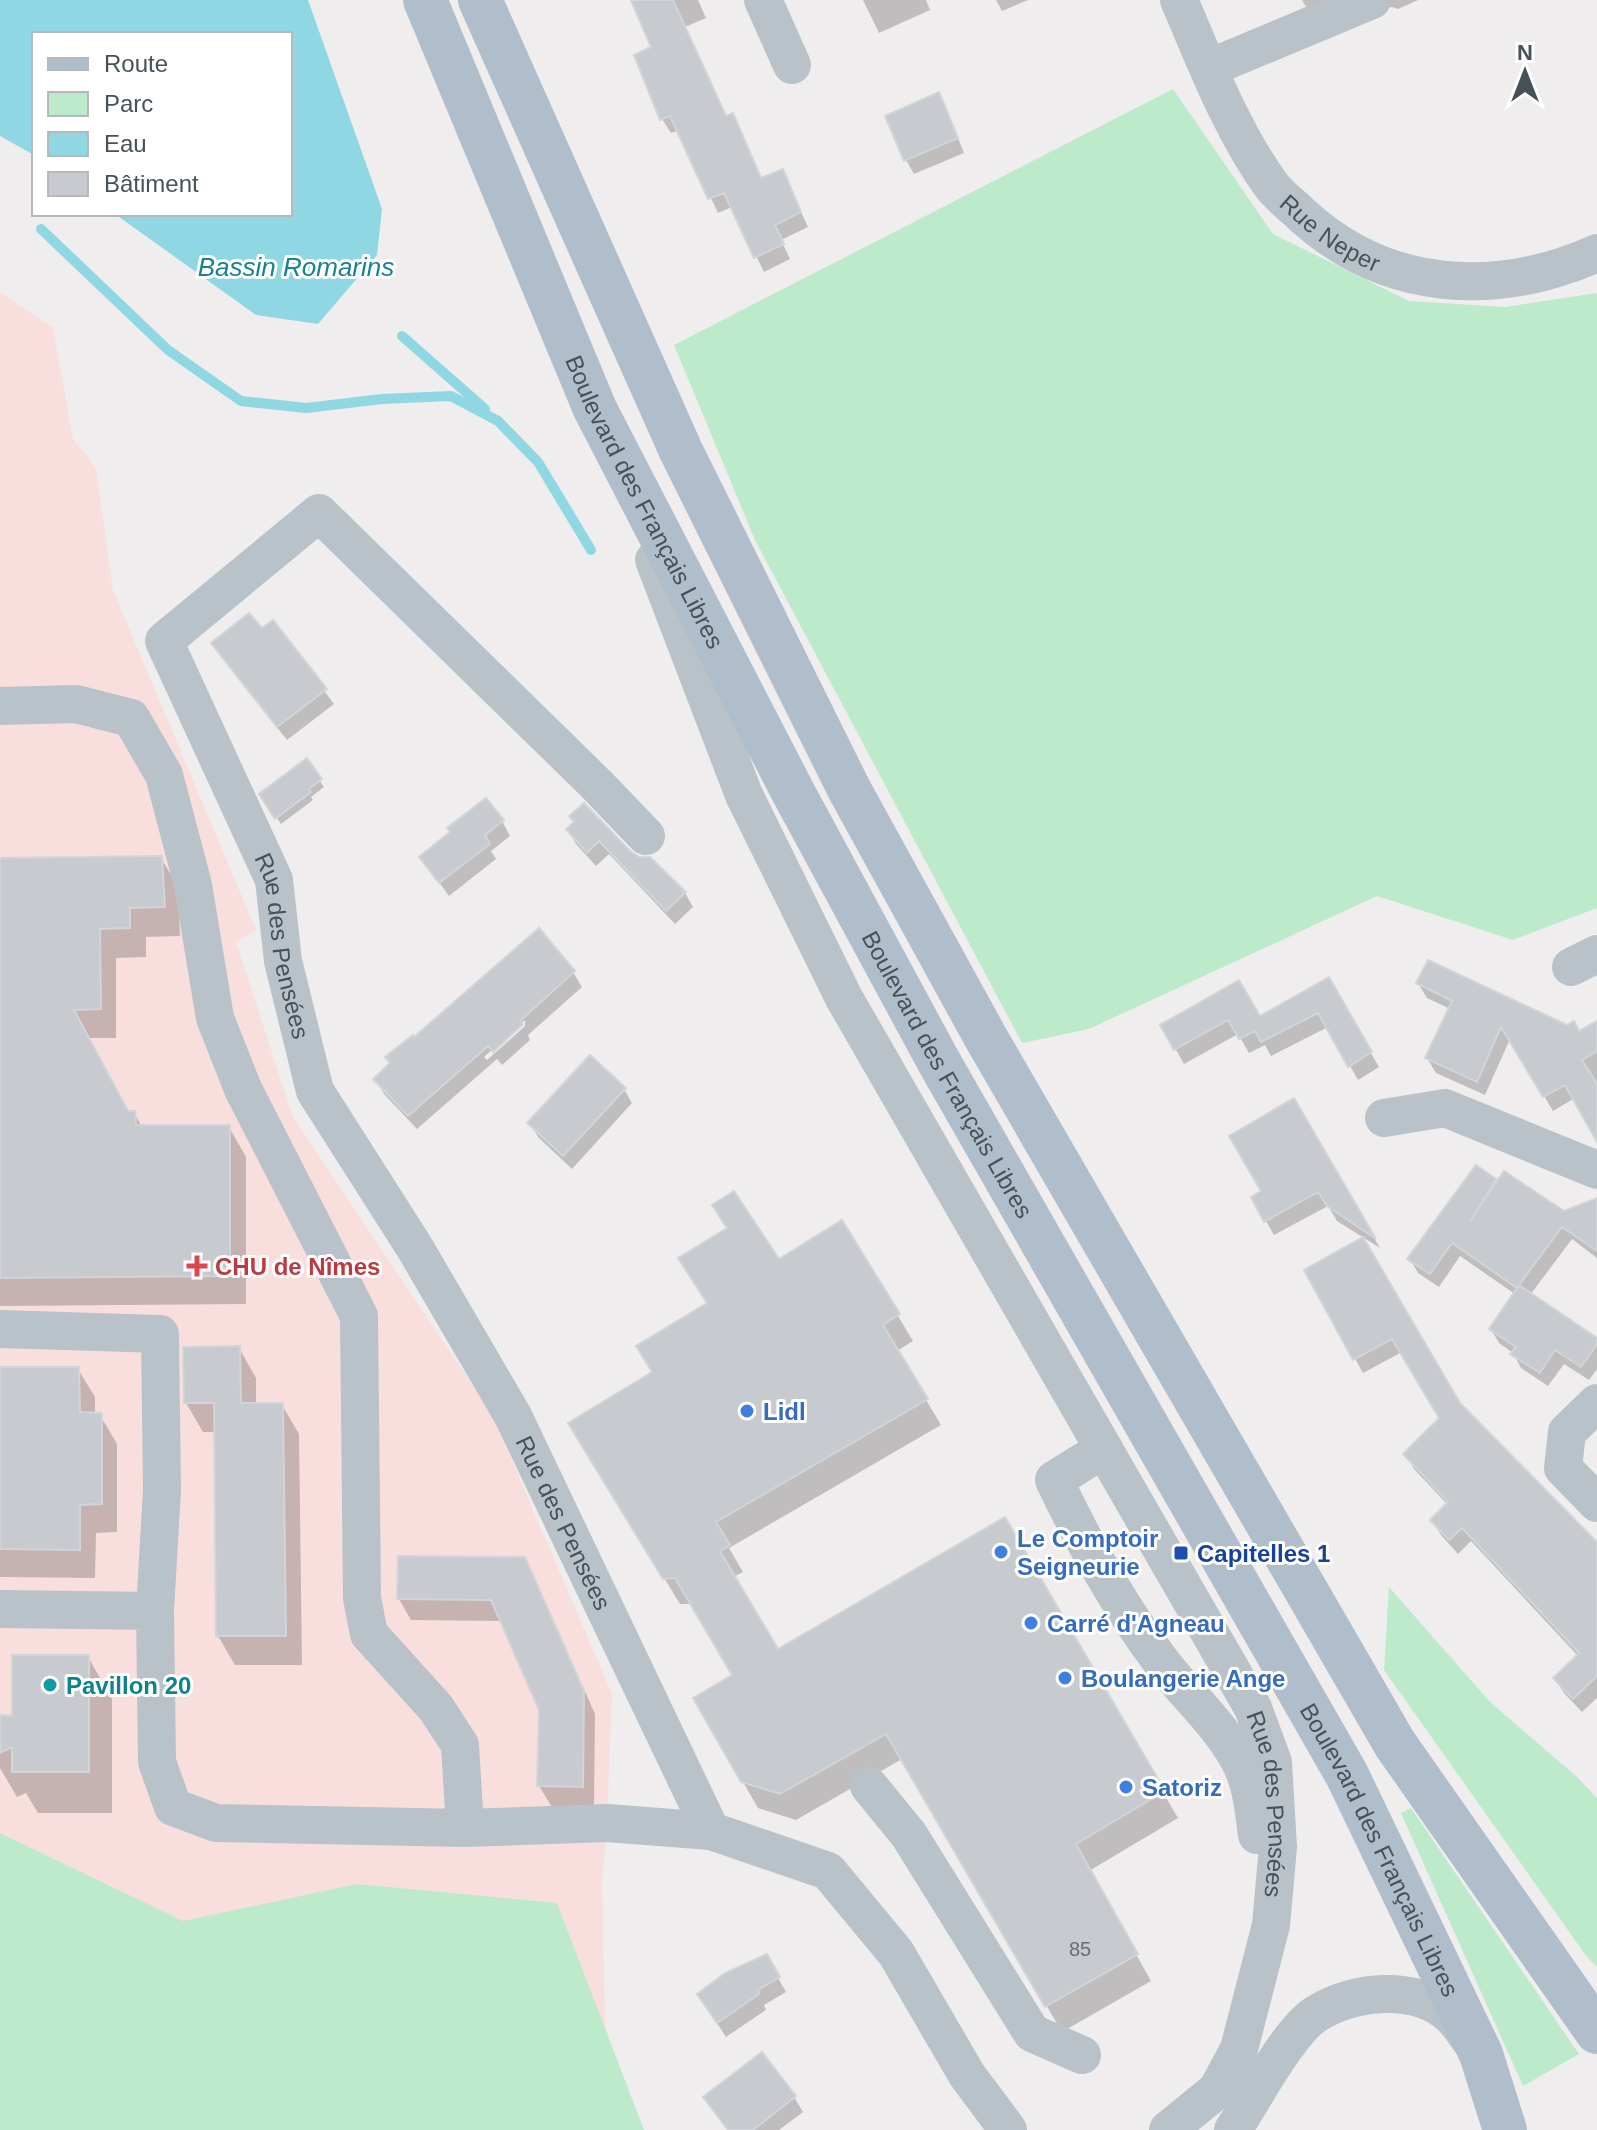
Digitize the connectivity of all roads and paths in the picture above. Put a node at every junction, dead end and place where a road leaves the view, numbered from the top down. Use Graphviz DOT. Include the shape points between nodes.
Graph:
graph roads {
  1 [pos="425,0"];
  2 [pos="480,0"];
  3 [pos="763,0"];
  4 [pos="1179,0"];
  5 [pos="1372,0"];
  6 [pos="792,65"];
  7 [pos="1209,68"];
  8 [pos="1597,253"];
  9 [pos="595,409"];
  10 [pos="0,706"];
  11 [pos="646,836"];
  12 [pos="1384,1118"];
  13 [pos="1597,1170"];
  14 [pos="0,1329"];
  15 [pos="1597,1403"];
  16 [pos="1104,1449"];
  17 [pos="1597,1503"];
  18 [pos="0,1609"];
  19 [pos="155,1611"];
  20 [pos="869,1786"];
  21 [pos="465,1828"];
  22 [pos="711,1831"];
  23 [pos="1597,2032"];
  24 [pos="1481,2054"];
  25 [pos="1082,2055"];
  26 [pos="1178,2127"];
  27 [pos="1008,2130"];
  28 [pos="1233,2130"];
  29 [pos="1505,2130"];
  1 -- 9 [label="main road, Boulevard des Français Libres"];
  2 -- 23 [label="main road" via="681,451 849,789 1395,1744"];
  3 -- 6 [label="street"];
  4 -- 7 [label="street, Rue Neper"];
  5 -- 7 [label="street"];
  7 -- 8 [label="street, Rue Neper" via="1241,137 1273,188 1352,253 1405,272 1473,283 1566,267"];
  9 -- 16 [label="street, Rue des Pensées" via="744,795 844,998"];
  9 -- 24 [label="main road, Boulevard des Français Libres" via="931,1048 1347,1775"];
  10 -- 21 [label="street" via="76,704 131,718 164,775 193,885 215,1018 243,1089 359,1316 362,1598 369,1634 436,1708 460,1745"];
  11 -- 22 [label="street, Rue des Pensées" via="319,513 164,641 274,880 283,961 315,1091 513,1416"];
  12 -- 13 [label="street" via="1445,1108"];
  14 -- 19 [label="street" via="160,1334 162,1490"];
  15 -- 17 [label="street" via="1567,1432 1563,1468"];
  16 -- 26 [label="street, Rue des Pensées" via="1253,1708 1273,1762 1278,1847 1271,1925 1239,2049 1217,2090"];
  16 -- 26 [label="street" via="1054,1480 1092,1553 1157,1656 1223,1735 1244,1770 1258,1844 1239,1985 1222,2040"];
  18 -- 19 [label="street"];
  19 -- 21 [label="street" via="157,1762 173,1807 216,1823"];
  20 -- 25 [label="street" via="909,1835 1032,2033"];
  21 -- 22 [label="street" via="607,1823"];
  22 -- 27 [label="street" via="828,1871 896,1953 967,2075"];
  24 -- 28 [label="street" via="1450,2015 1425,2001 1389,1993 1349,1999 1315,2015 1291,2041"];
  24 -- 29 [label="main road, Boulevard des Français Libres"];
}
